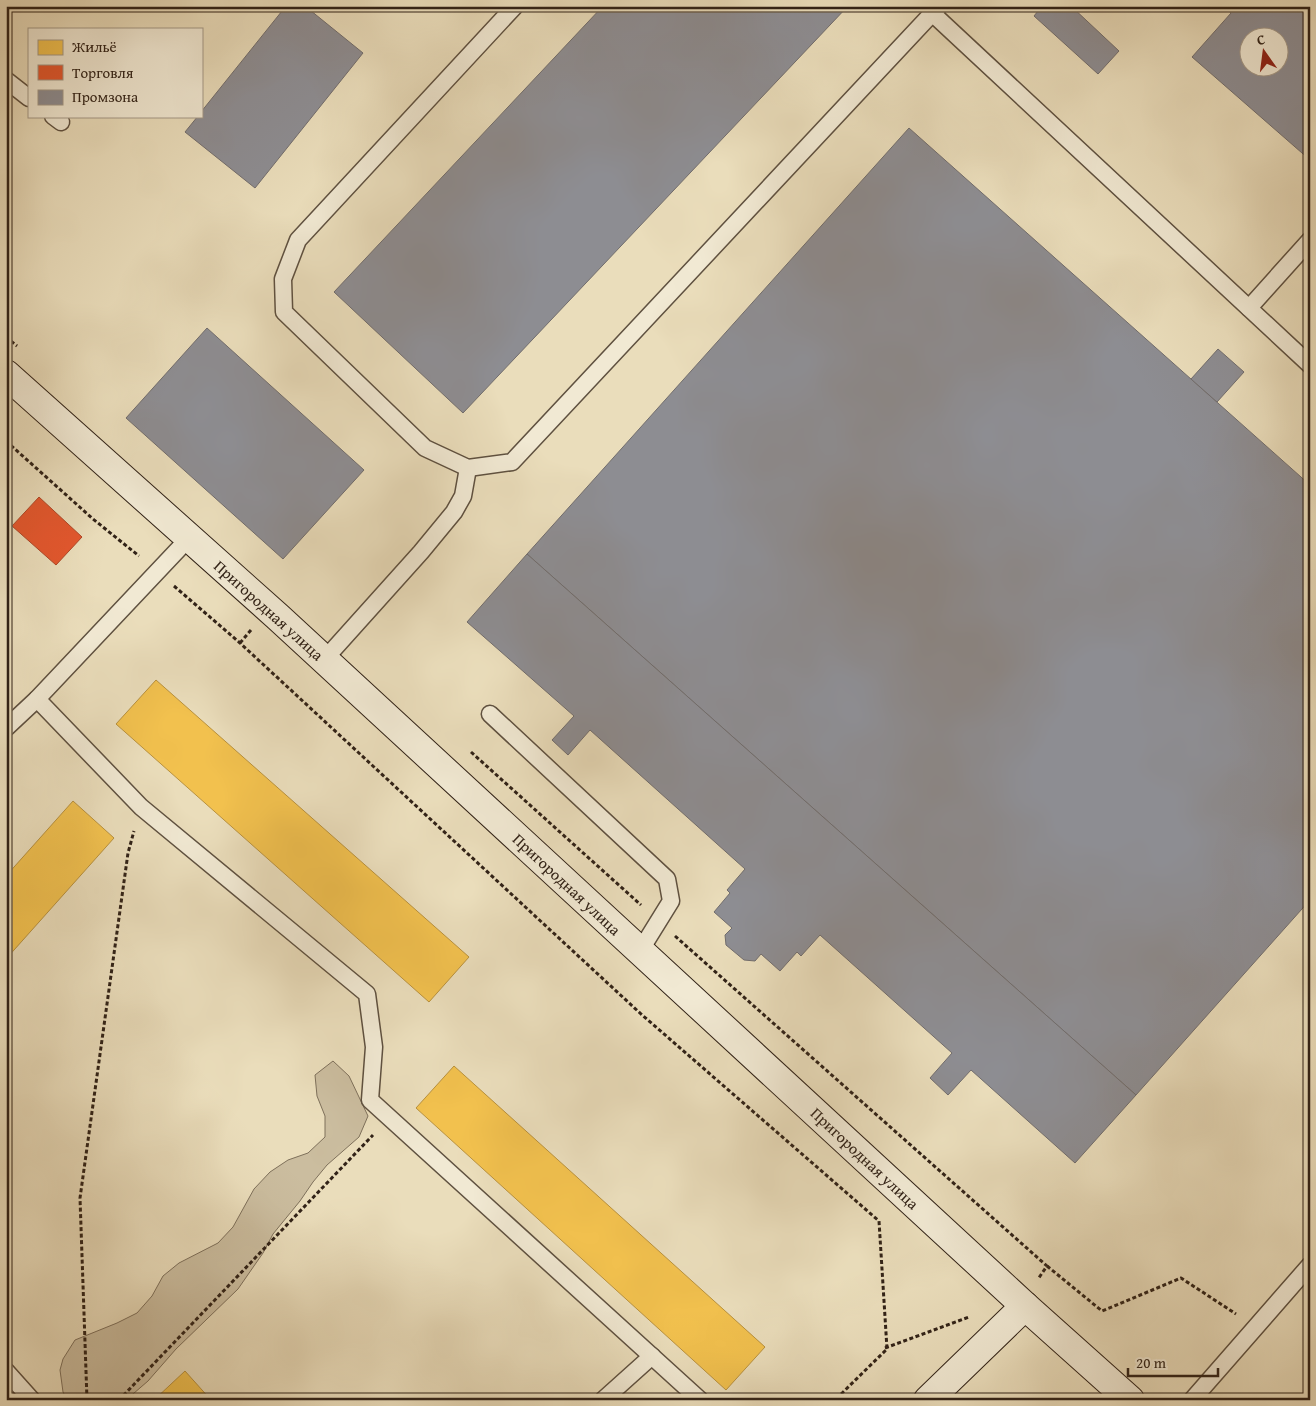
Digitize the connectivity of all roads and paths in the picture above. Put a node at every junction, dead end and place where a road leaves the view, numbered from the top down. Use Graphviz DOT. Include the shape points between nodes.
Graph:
graph roads {
  1 [pos="515,6"];
  2 [pos="935,10"];
  3 [pos="6,80"];
  4 [pos="28,97"];
  5 [pos="1310,240"];
  6 [pos="1250,308"];
  7 [pos="1310,364"];
  8 [pos="6,374"];
  9 [pos="6,441"];
  10 [pos="468,468"];
  11 [pos="189,538"];
  12 [pos="158,572"];
  13 [pos="324,660"];
  14 [pos="36,699"];
  15 [pos="490,714"];
  16 [pos="6,728"];
  17 [pos="141,806"];
  18 [pos="640,951"];
  19 [pos="390,1117"];
  20 [pos="1310,1265"];
  21 [pos="1048,1266"];
  22 [pos="1025,1306"];
  23 [pos="1256,1328"];
  24 [pos="652,1356"];
  25 [pos="6,1371"];
  26 [pos="32,1400"];
  27 [pos="88,1400"];
  28 [pos="119,1400"];
  29 [pos="603,1400"];
  30 [pos="700,1400"];
  31 [pos="835,1400"];
  32 [pos="928,1400"];
  33 [pos="1130,1400"];
  34 [pos="1192,1400"];
  1 -- 10 [label="lane" via="298,240 283,279 284,312 425,448"];
  2 -- 6 [label="lane"];
  2 -- 10 [label="lane" via="512,462"];
  3 -- 4 [label="lane"];
  5 -- 6 [label="lane"];
  6 -- 7 [label="lane"];
  8 -- 11 [label="main road, Пригородная улица"];
  9 -- 12 [label="path"];
  10 -- 13 [label="lane" via="463,496 454,512"];
  11 -- 12 [label="lane"];
  11 -- 13 [label="main road, Пригородная улица"];
  12 -- 14 [label="lane"];
  12 -- 31 [label="path" via="248,650 641,1014 879,1222 886,1349"];
  13 -- 18 [label="main road, Пригородная улица"];
  14 -- 16 [label="lane"];
  14 -- 17 [label="lane"];
  15 -- 18 [label="lane" via="667,879 671,901"];
  17 -- 19 [label="lane" via="367,994 374,1047 370,1100"];
  17 -- 27 [label="path" via="128,853 80,1198"];
  18 -- 22 [label="main road, Пригородная улица"];
  19 -- 24 [label="lane"];
  19 -- 28 [label="path"];
  20 -- 23 [label="lane"];
  21 -- 23 [label="path" via="1102,1311 1182,1278"];
  22 -- 32 [label="main road"];
  22 -- 33 [label="main road, Пригородная улица"];
  23 -- 34 [label="lane"];
  24 -- 29 [label="lane"];
  24 -- 30 [label="lane"];
  25 -- 26 [label="lane"];
}
